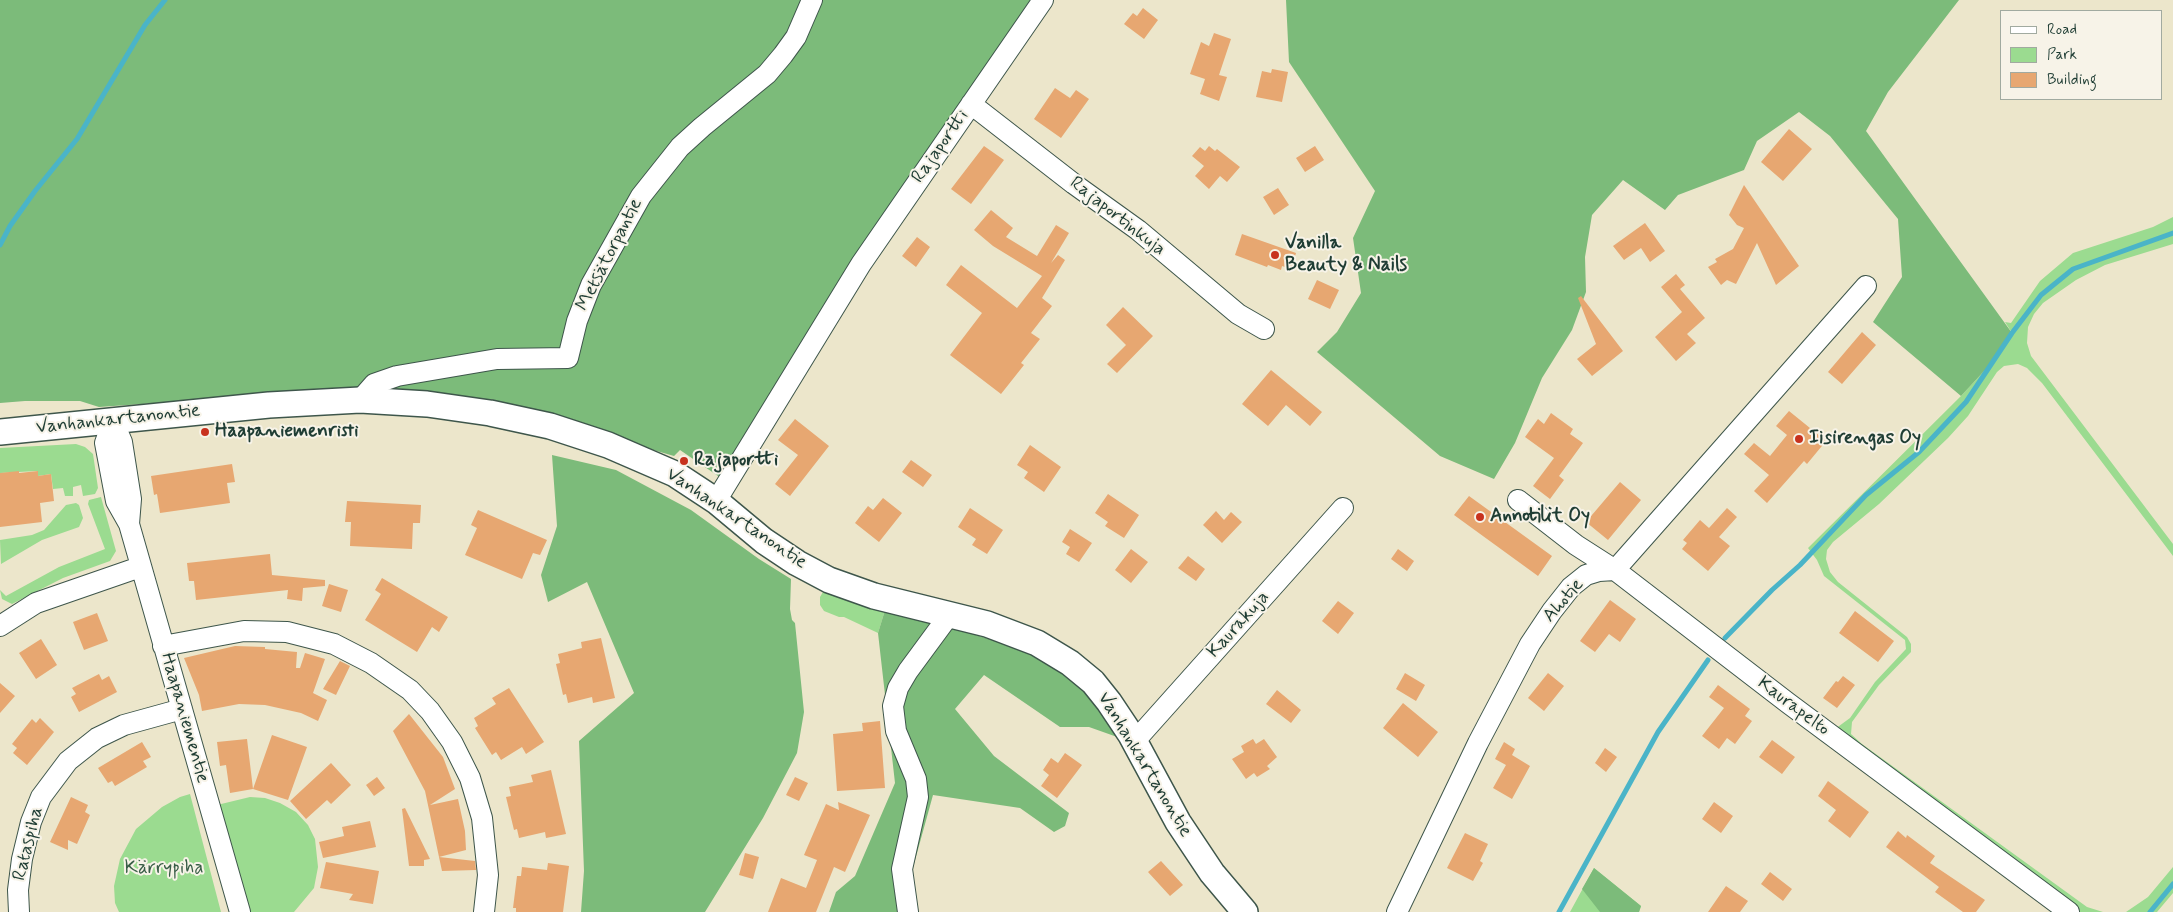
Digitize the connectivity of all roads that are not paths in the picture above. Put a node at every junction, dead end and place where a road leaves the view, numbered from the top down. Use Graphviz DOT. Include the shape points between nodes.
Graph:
graph roads {
  1 [pos="812,0"];
  2 [pos="1043,0"];
  3 [pos="971,104"];
  4 [pos="1866,286"];
  5 [pos="1264,329"];
  6 [pos="360,400"];
  7 [pos="113,422"];
  8 [pos="0,432"];
  9 [pos="1518,500"];
  10 [pos="716,502"];
  11 [pos="1344,508"];
  12 [pos="1576,545"];
  13 [pos="140,567"];
  14 [pos="1614,570"];
  15 [pos="1571,587"];
  16 [pos="950,614"];
  17 [pos="0,626"];
  18 [pos="163,646"];
  19 [pos="182,709"];
  20 [pos="1134,742"];
  21 [pos="19,912"];
  22 [pos="240,912"];
  23 [pos="484,912"];
  24 [pos="908,912"];
  25 [pos="1245,912"];
  26 [pos="1397,912"];
  27 [pos="2069,912"];
  1 -- 6 [label="street, Metsätorpantie" via="796,37 767,74 680,147 640,196 591,286 577,320 568,358 497,359 397,376 374,384"];
  2 -- 3 [label="street, Rajaportti"];
  3 -- 5 [label="street, Rajaportinkuja" via="1138,230 1238,314"];
  3 -- 10 [label="street, Rajaportti" via="845,289"];
  4 -- 14 [label="street"];
  6 -- 7 [label="street, Vanhankartanontie" via="288,403"];
  6 -- 10 [label="street, Vanhankartanontie" via="427,404 550,426 643,459 674,474"];
  7 -- 8 [label="street, Vanhankartanontie"];
  7 -- 13 [label="street, Haapaniementie" via="105,443 116,501 129,524"];
  9 -- 12 [label="street, Kaurapelto"];
  10 -- 16 [label="street, Vanhankartanontie" via="797,564 829,580 874,596"];
  11 -- 20 [label="street, Kaurakuja"];
  12 -- 14 [label="street, Kaurapelto"];
  12 -- 15 [label="street" via="1577,564"];
  13 -- 17 [label="street" via="36,603"];
  13 -- 18 [label="street, Haapaniementie"];
  14 -- 15 [label="street, Ahotie" via="1599,570 1586,575"];
  14 -- 27 [label="street, Kaurapelto"];
  15 -- 26 [label="street, Ahotie" via="1530,644 1478,743"];
  16 -- 20 [label="street, Vanhankartanontie" via="1037,643 1070,662 1093,682 1109,702"];
  16 -- 24 [label="street" via="908,671 893,706 896,731 916,779 918,797 902,869"];
  18 -- 19 [label="street, Haapaniementie"];
  18 -- 23 [label="street" via="244,631 287,632 334,644 410,690 446,734 470,778 482,818 488,875"];
  19 -- 21 [label="street, Rataspiha" via="124,725 97,738 68,761 41,797 31,822 22,859"];
  19 -- 22 [label="street, Haapaniementie"];
  20 -- 25 [label="street, Vanhankartanontie" via="1178,822 1212,873"];
}
